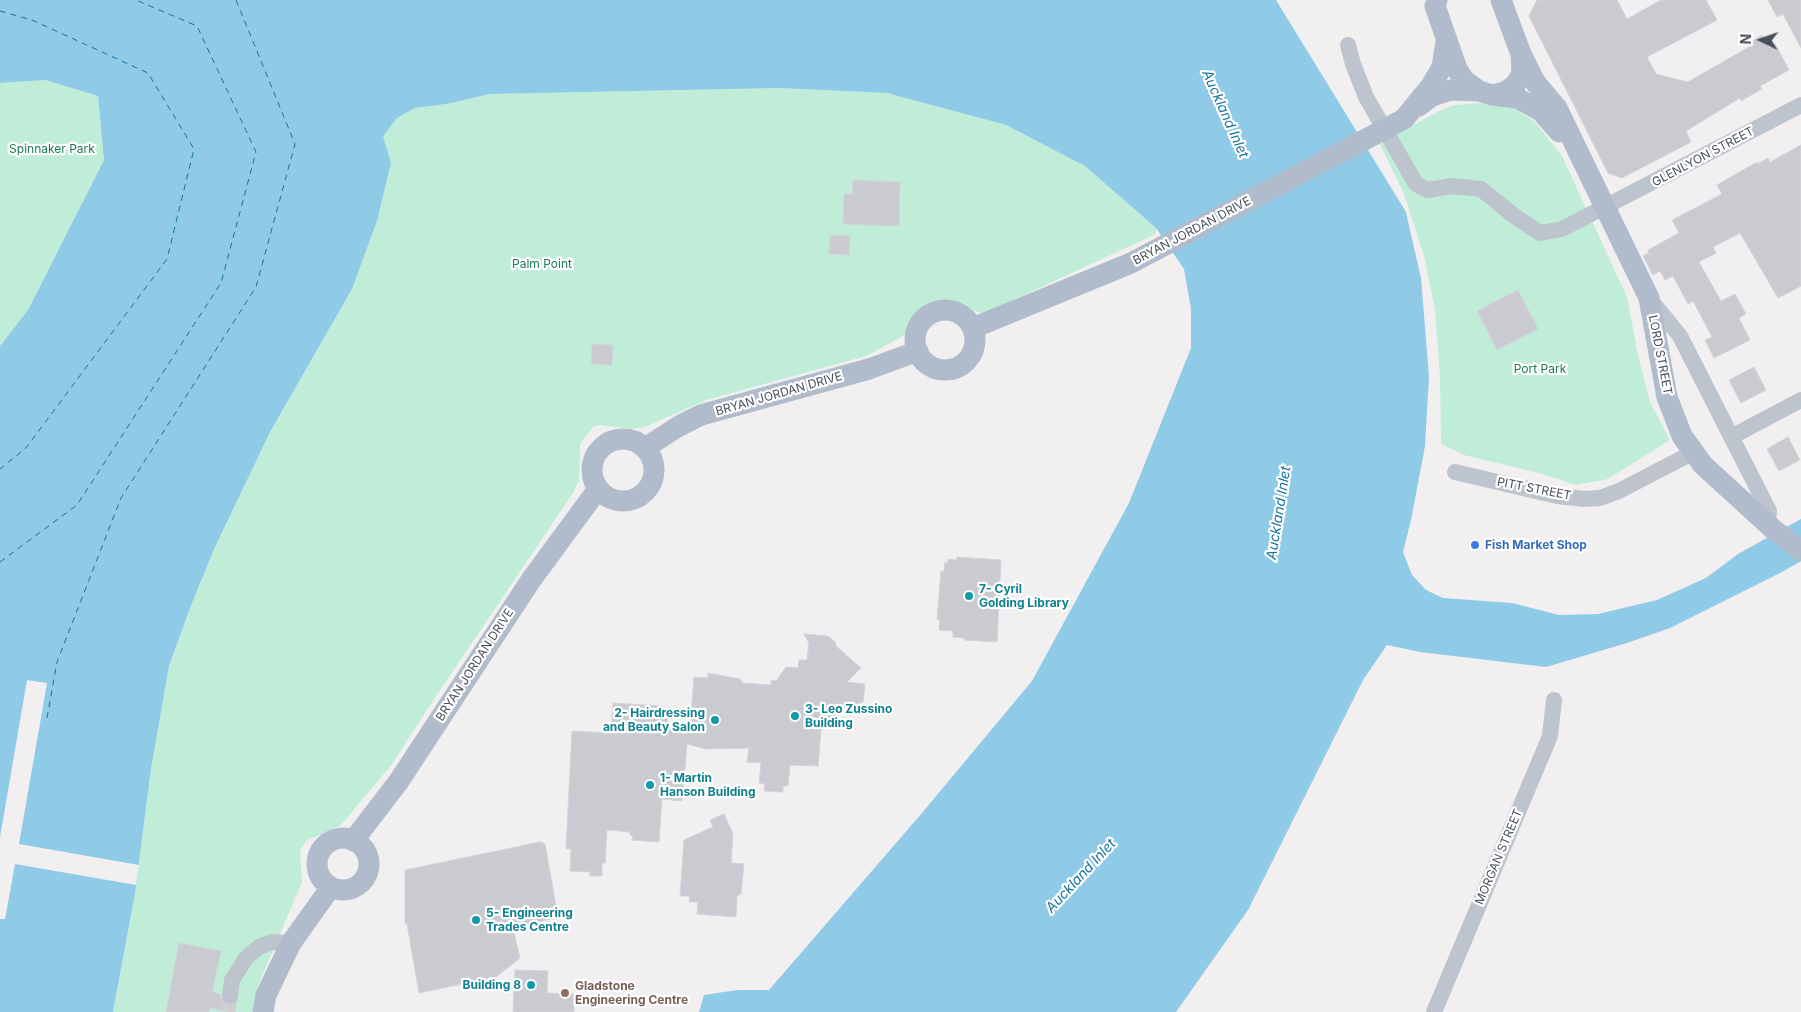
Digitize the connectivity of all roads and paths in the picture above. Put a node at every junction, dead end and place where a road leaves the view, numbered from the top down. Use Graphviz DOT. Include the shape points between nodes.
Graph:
graph roads {
  1 [pos="1437,0"];
  2 [pos="1500,0"];
  3 [pos="1516,0"];
  4 [pos="1511,25"];
  5 [pos="1447,40"];
  6 [pos="1348,45"];
  7 [pos="1521,54"];
  8 [pos="1486,93"];
  9 [pos="1801,105"];
  10 [pos="1404,119"];
  11 [pos="1579,154"];
  12 [pos="1604,208"];
  13 [pos="1649,298"];
  14 [pos="973,328"];
  15 [pos="918,351"];
  16 [pos="1801,400"];
  17 [pos="1731,437"];
  18 [pos="645,448"];
  19 [pos="1694,452"];
  20 [pos="1455,472"];
  21 [pos="598,489"];
  22 [pos="1770,527"];
  23 [pos="1801,552"];
  24 [pos="1554,700"];
  25 [pos="353,841"];
  26 [pos="331,887"];
  27 [pos="292,943"];
  28 [pos="230,996"];
  29 [pos="263,1012"];
  30 [pos="1434,1012"];
  1 -- 5 [label="main road" via="1435,6"];
  2 -- 4 [label="main road, LORD STREET"];
  3 -- 4 [label="street"];
  4 -- 7 [label="main road, LORD STREET"];
  5 -- 8 [label="main road" via="1464,80"];
  5 -- 10 [label="main road, BRYAN JORDAN DRIVE" via="1442,67"];
  6 -- 12 [label="street, GLENLYON STREET" via="1366,97 1416,184 1428,190 1452,186 1481,189 1540,233 1562,229"];
  7 -- 8 [label="main road" via="1522,74 1515,86 1505,92"];
  7 -- 11 [label="main road, LORD STREET" via="1535,82 1557,108"];
  8 -- 10 [label="main road, BRYAN JORDAN DRIVE" via="1451,90 1432,96"];
  8 -- 11 [label="main road, LORD STREET" via="1517,98 1541,111"];
  9 -- 12 [label="street, GLENLYON STREET"];
  10 -- 14 [label="main road, BRYAN JORDAN DRIVE, bridge" via="1131,263"];
  11 -- 12 [label="main road, LORD STREET"];
  12 -- 13 [label="main road, LORD STREET"];
  13 -- 17 [label="street, LORD STREET" via="1680,336"];
  13 -- 19 [label="main road, LORD STREET" via="1667,397 1682,436"];
  14 -- 15 [label="main road" via="959,314 939,311 922,322 917,331"];
  14 -- 15 [label="main road" via="974,349 966,362 953,370 932,367"];
  15 -- 18 [label="main road, BRYAN JORDAN DRIVE" via="869,369 701,416"];
  16 -- 17 [label="street"];
  17 -- 22 [label="street, LORD STREET" via="1769,510"];
  18 -- 21 [label="main road" via="628,438 608,442 600,448 592,463"];
  18 -- 21 [label="main road" via="654,468 650,484 640,496 617,500"];
  19 -- 20 [label="street, PITT STREET" via="1600,498 1557,496"];
  19 -- 22 [label="main road, LORD STREET" via="1703,465"];
  21 -- 25 [label="main road, BRYAN JORDAN DRIVE" via="531,580 399,781"];
  22 -- 23 [label="main road, LORD STREET"];
  24 -- 30 [label="street, MORGAN STREET" via="1550,736"];
  25 -- 26 [label="main road" via="336,839 322,848 318,856 319,874"];
  25 -- 26 [label="main road" via="367,855 367,874 355,887 347,890"];
  26 -- 27 [label="main road"];
  27 -- 28 [label="street" via="272,942 259,947 246,958 232,980"];
  27 -- 29 [label="main road" via="266,995"];
}
